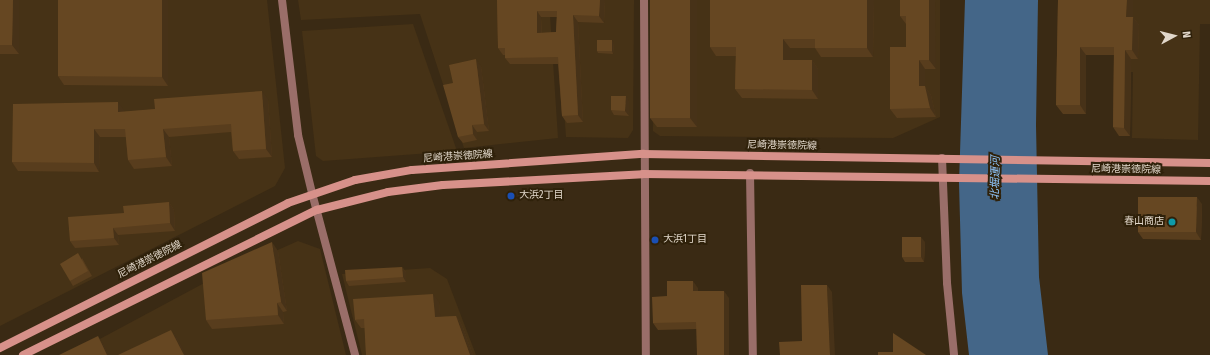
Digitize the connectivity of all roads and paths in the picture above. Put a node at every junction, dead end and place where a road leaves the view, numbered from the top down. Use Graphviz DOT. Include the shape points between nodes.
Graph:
graph roads {
  1 [pos="282,0"];
  2 [pos="644,0"];
  3 [pos="643,154"];
  4 [pos="942,158"];
  5 [pos="1210,162"];
  6 [pos="750,173"];
  7 [pos="643,174"];
  8 [pos="942,178"];
  9 [pos="1210,181"];
  10 [pos="312,193"];
  11 [pos="317,210"];
  12 [pos="0,348"];
  13 [pos="23,355"];
  14 [pos="355,355"];
  15 [pos="646,355"];
  16 [pos="753,355"];
  17 [pos="954,355"];
  1 -- 10 [label="street" via="298,135"];
  2 -- 3 [label="street"];
  3 -- 4 [label="main road, 尼崎港崇徳院線"];
  3 -- 7 [label="street"];
  3 -- 10 [label="main road, 尼崎港崇徳院線" via="412,170"];
  4 -- 5 [label="main road, 尼崎港崇徳院線"];
  4 -- 8 [label="street"];
  6 -- 7 [label="main road"];
  6 -- 8 [label="main road"];
  6 -- 16 [label="street"];
  7 -- 11 [label="main road" via="443,185 388,192"];
  7 -- 15 [label="street"];
  8 -- 9 [label="main road, 尼崎港崇徳院線"];
  8 -- 17 [label="street"];
  10 -- 11 [label="street"];
  10 -- 12 [label="main road, 尼崎港崇徳院線" via="217,237"];
  11 -- 13 [label="main road" via="170,280"];
  11 -- 14 [label="street"];
}
